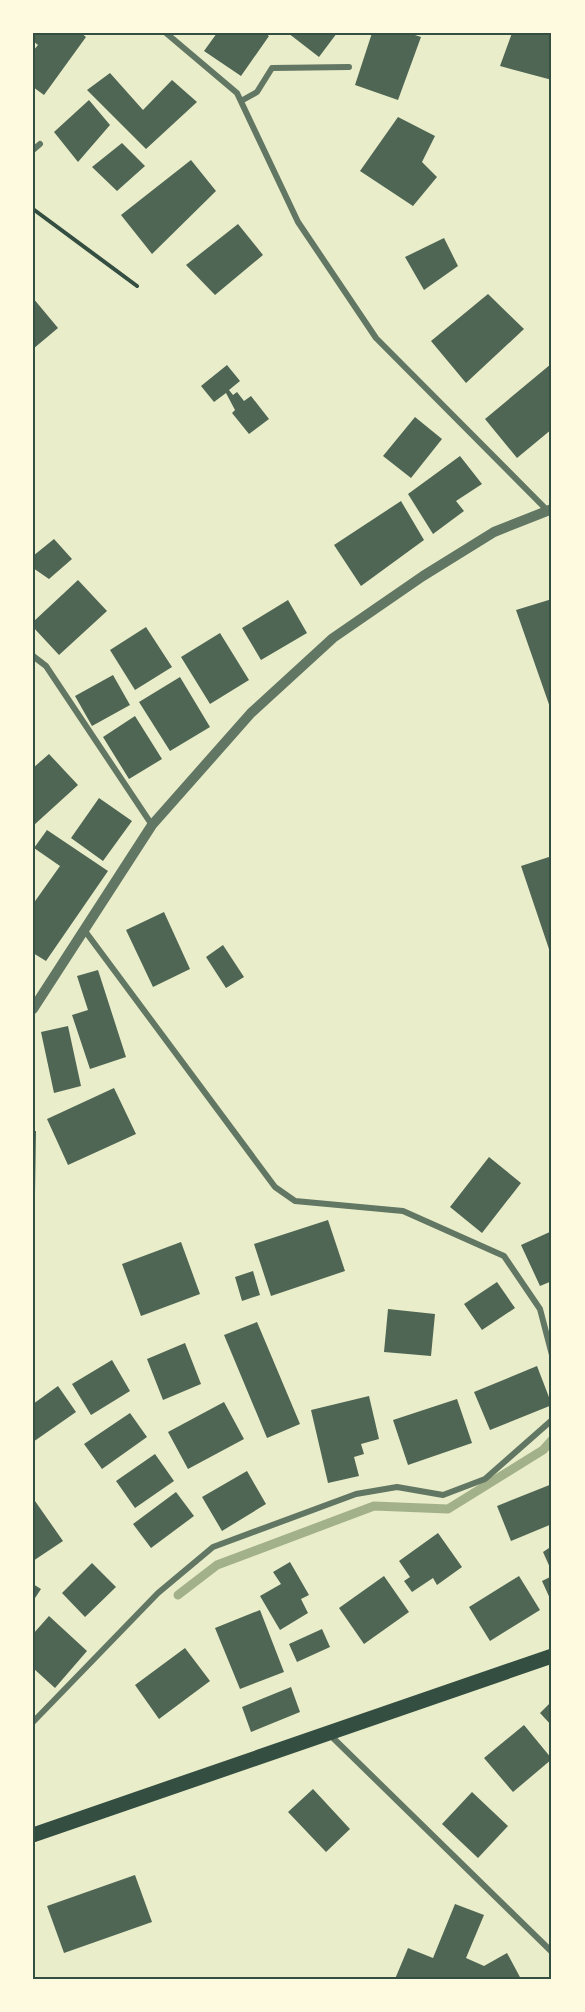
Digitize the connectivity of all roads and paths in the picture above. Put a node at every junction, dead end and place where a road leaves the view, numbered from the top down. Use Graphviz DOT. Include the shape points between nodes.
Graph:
graph roads {
  1 [pos="166,33"];
  2 [pos="349,67"];
  3 [pos="241,101"];
  4 [pos="40,144"];
  5 [pos="33,150"];
  6 [pos="33,209"];
  7 [pos="137,286"];
  8 [pos="549,510"];
  9 [pos="33,656"];
  10 [pos="152,825"];
  11 [pos="85,931"];
  12 [pos="33,1009"];
  13 [pos="552,1355"];
  14 [pos="552,1420"];
  15 [pos="552,1656"];
  16 [pos="33,1722"];
  17 [pos="328,1733"];
  18 [pos="33,1835"];
  19 [pos="552,1952"];
  1 -- 3 [label="street" via="237,93"];
  2 -- 3 [label="street" via="272,68 257,92"];
  3 -- 8 [label="street" via="298,222 376,338"];
  4 -- 5 [label="street"];
  6 -- 7 [label="path"];
  8 -- 10 [label="street" via="494,532 333,638 251,713"];
  9 -- 10 [label="street" via="45,666"];
  10 -- 11 [label="street"];
  11 -- 12 [label="street"];
  11 -- 13 [label="street" via="275,1187 295,1201 403,1210 504,1257 540,1309"];
  14 -- 16 [label="street" via="484,1479 443,1494 398,1488 356,1494 213,1547 158,1593"];
  15 -- 17 [label="main road"];
  17 -- 18 [label="main road"];
  17 -- 19 [label="street"];
}
